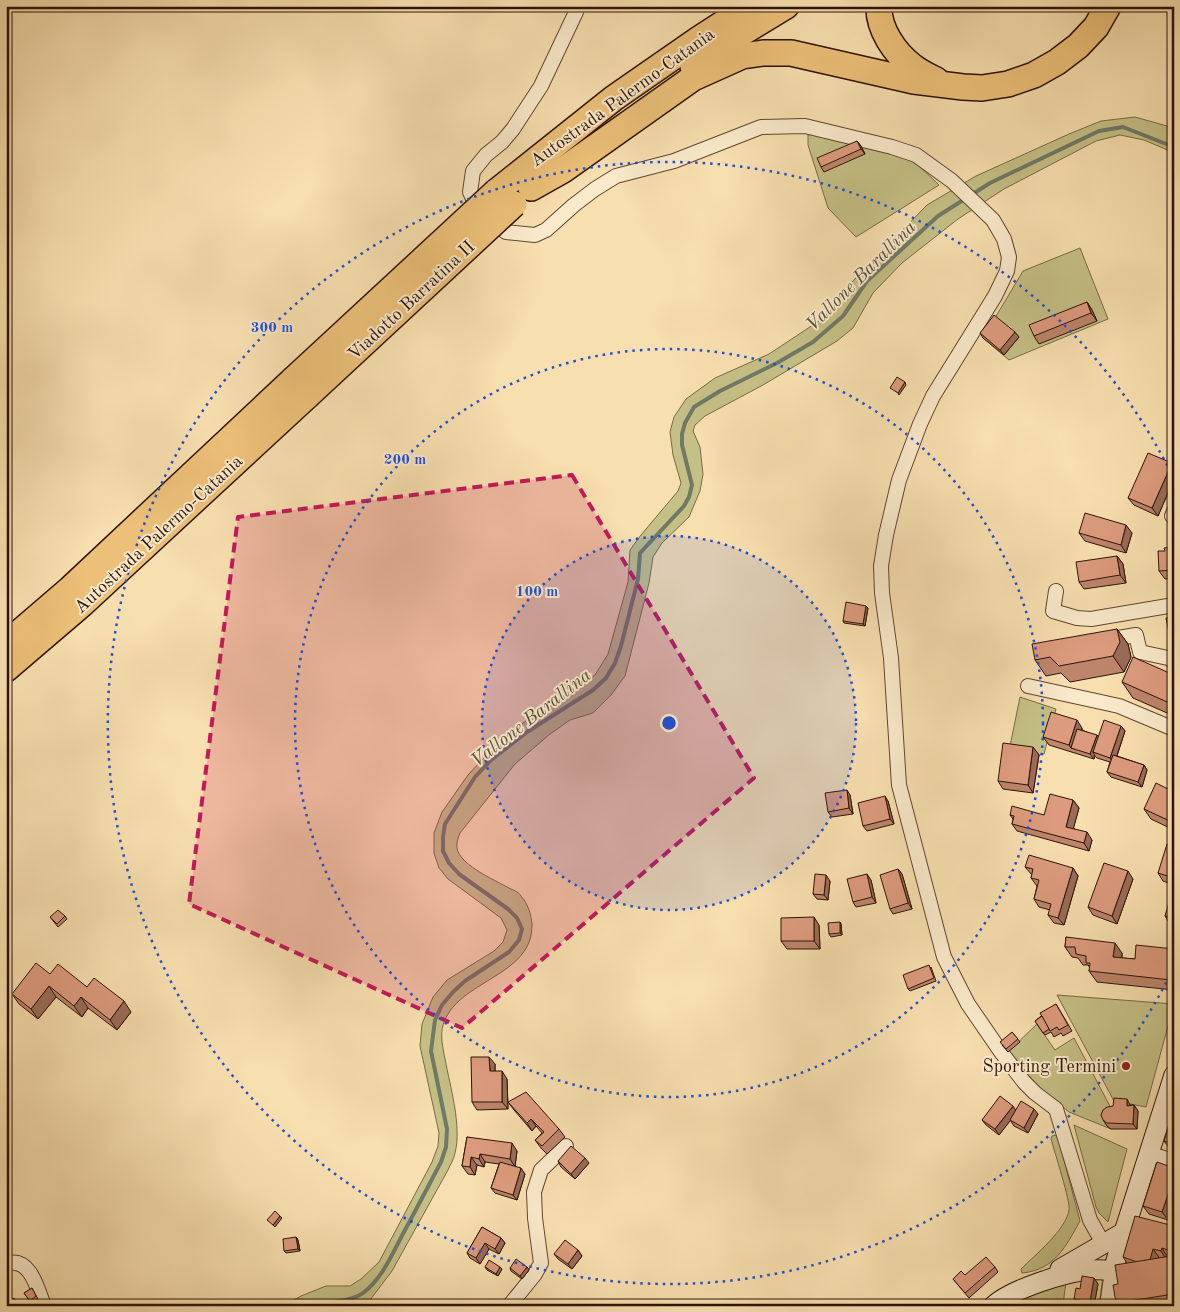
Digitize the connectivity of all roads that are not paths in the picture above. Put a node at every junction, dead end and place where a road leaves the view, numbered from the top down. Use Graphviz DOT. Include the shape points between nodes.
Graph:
graph roads {
  1 [pos="577,6"];
  2 [pos="737,6"];
  3 [pos="750,6"];
  4 [pos="786,6"];
  5 [pos="879,6"];
  6 [pos="1108,6"];
  7 [pos="699,39"];
  8 [pos="943,84"];
  9 [pos="514,195"];
  10 [pos="300,388"];
  11 [pos="1174,511"];
  12 [pos="1174,517"];
  13 [pos="1056,591"];
  14 [pos="1174,605"];
  15 [pos="6,644"];
  16 [pos="1089,644"];
  17 [pos="1174,661"];
  18 [pos="6,669"];
  19 [pos="1028,686"];
  20 [pos="1174,729"];
  21 [pos="1174,1076"];
  22 [pos="566,1146"];
  23 [pos="1150,1154"];
  24 [pos="1174,1162"];
  25 [pos="1124,1232"];
  26 [pos="1104,1245"];
  27 [pos="6,1264"];
  28 [pos="1116,1283"];
  29 [pos="1025,1288"];
  30 [pos="44,1306"];
  31 [pos="509,1306"];
  32 [pos="993,1306"];
  33 [pos="1108,1306"];
  1 -- 26 [label="street" via="541,86 514,129 473,171 470,192 477,207 506,232 534,235 546,230 574,204 616,176 674,161 761,127 804,126 892,146 916,155 952,180 993,220 1004,239 1009,257 1008,271 933,396 899,480 886,535 881,566 882,593 891,658 899,785 944,957 968,1004 1001,1052 1024,1082 1056,1109 1090,1220"];
  2 -- 7 [label="highway"];
  3 -- 7 [label="highway, Autostrada Palermo-Catania"];
  4 -- 9 [label="highway, Autostrada Palermo-Catania" via="633,107"];
  5 -- 8 [label="highway" via="878,15 892,47 912,66"];
  6 -- 8 [label="highway" via="1096,27 1078,46 1034,75 982,88"];
  7 -- 9 [label="highway, Autostrada Palermo-Catania" via="614,98"];
  8 -- 9 [label="highway" via="914,81 791,53 742,56 693,78 563,170"];
  9 -- 10 [label="highway, Viadotto Barratina II, bridge"];
  10 -- 15 [label="highway, Autostrada Palermo-Catania"];
  10 -- 18 [label="highway, Autostrada Palermo-Catania" via="82,604"];
  11 -- 12 [label="street"];
  13 -- 14 [label="street" via="1053,611 1077,618 1091,619"];
  16 -- 17 [label="street" via="1136,635 1140,652"];
  19 -- 20 [label="street" via="1119,706"];
  21 -- 23 [label="main road"];
  22 -- 31 [label="street" via="541,1170 534,1192 541,1263"];
  23 -- 24 [label="street"];
  23 -- 25 [label="main road"];
  25 -- 26 [label="main road"];
  25 -- 28 [label="main road"];
  26 -- 29 [label="main road"];
  27 -- 30 [label="street" via="23,1265 34,1278"];
  28 -- 29 [label="main road" via="1084,1271"];
  28 -- 33 [label="street"];
  29 -- 32 [label="main road" via="1010,1293"];
}
